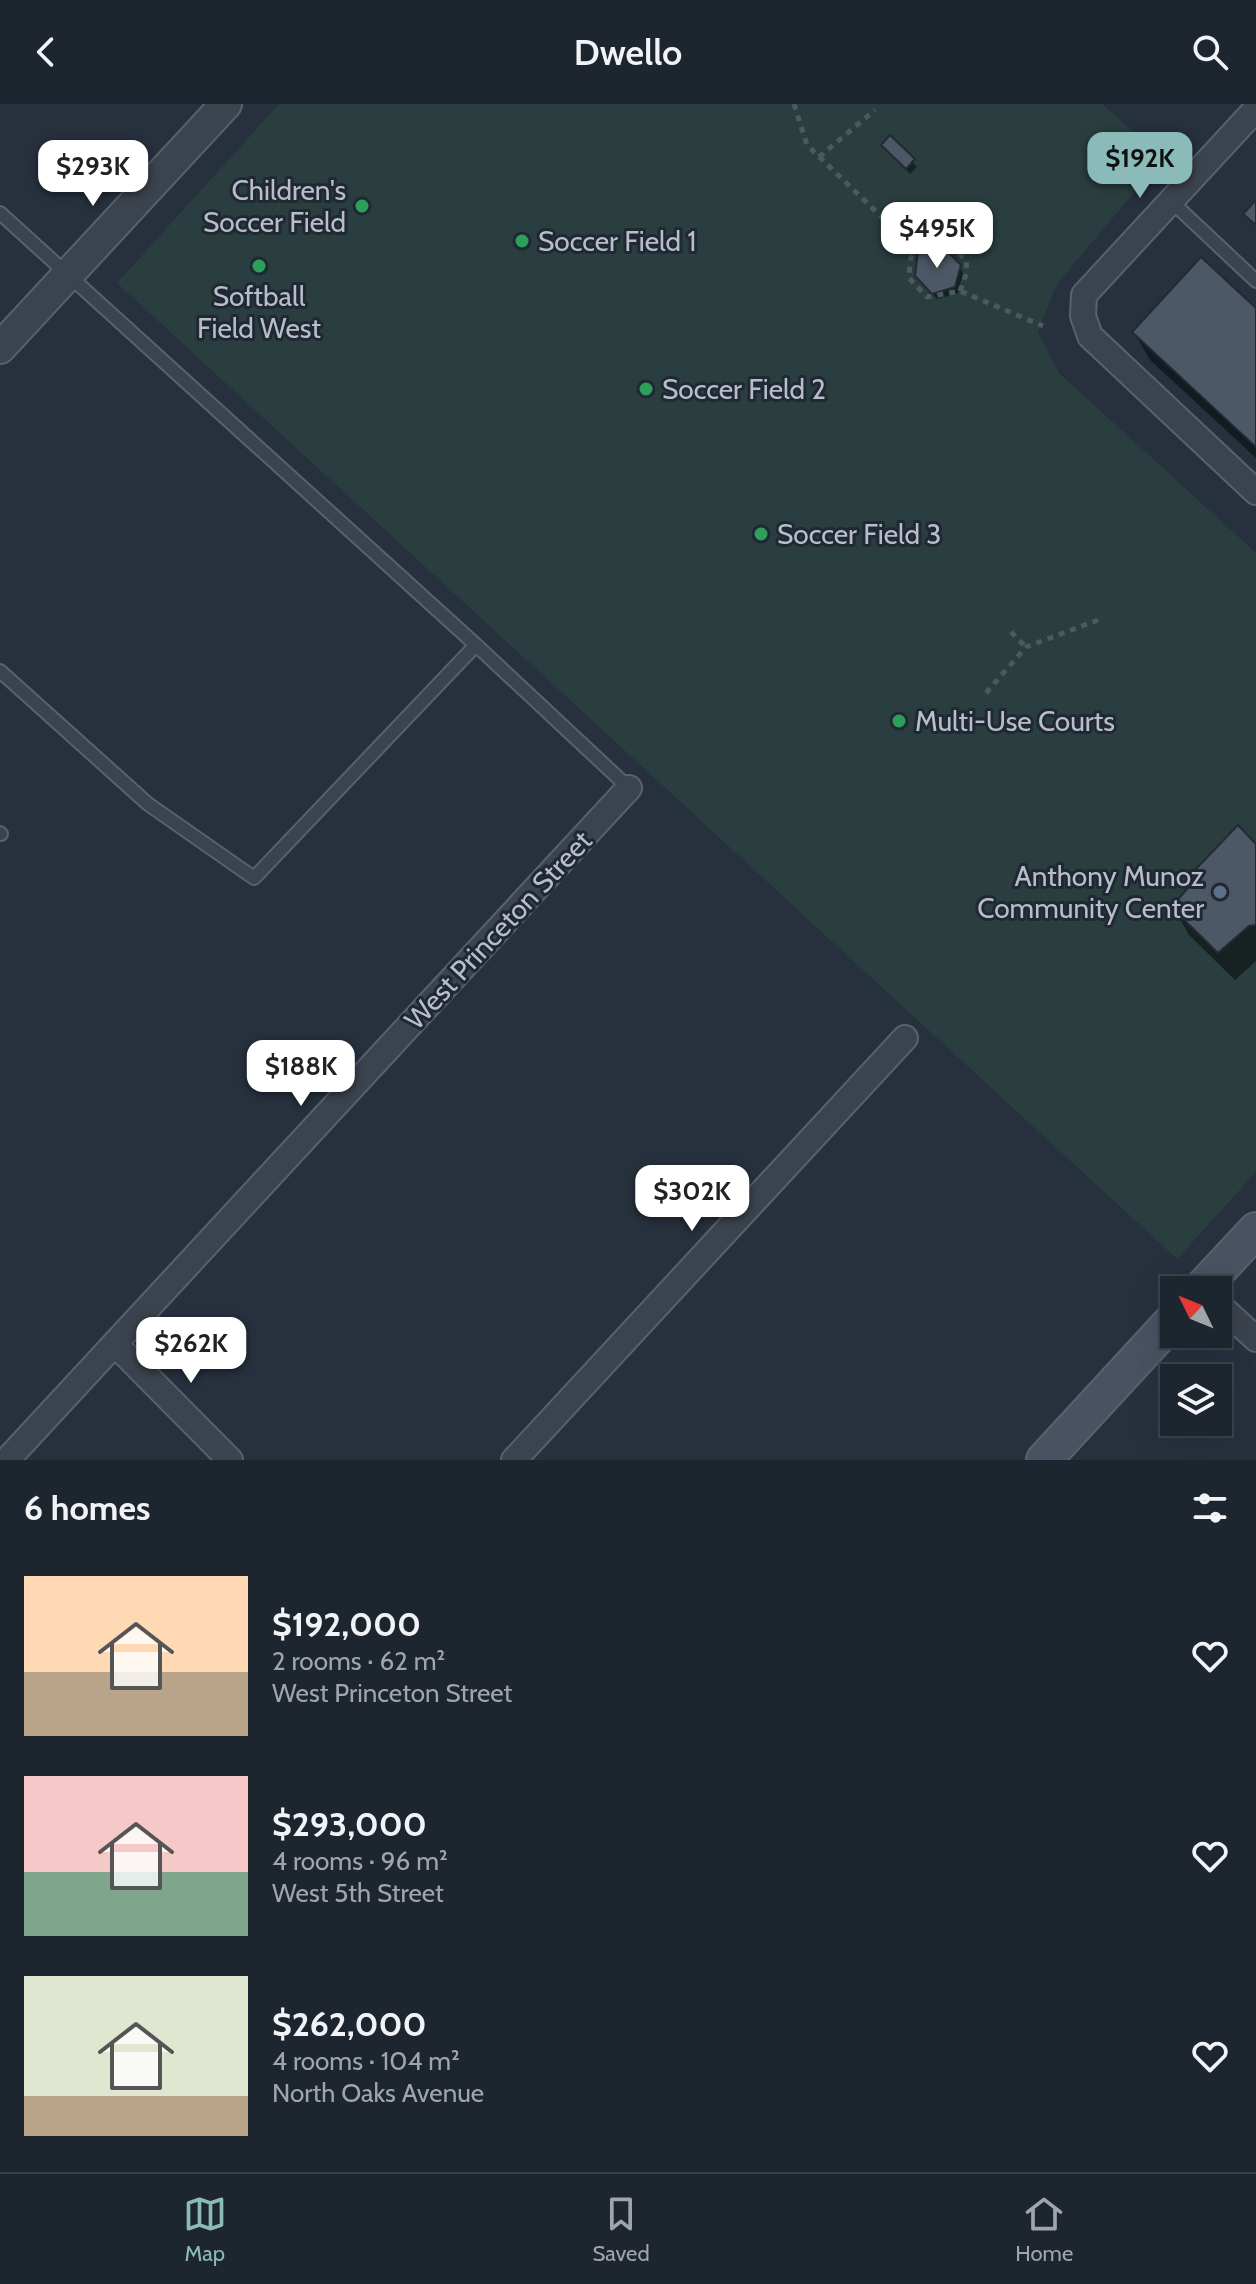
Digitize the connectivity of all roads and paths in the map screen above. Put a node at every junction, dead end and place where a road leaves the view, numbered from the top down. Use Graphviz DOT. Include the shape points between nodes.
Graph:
graph roads {
  1 [pos="226,104"];
  2 [pos="794,104"];
  3 [pos="875,110"];
  4 [pos="1254,117"];
  5 [pos="819,157"];
  6 [pos="1171,201"];
  7 [pos="0,213"];
  8 [pos="917,251"];
  9 [pos="68,275"];
  10 [pos="1256,281"];
  11 [pos="960,291"];
  12 [pos="1043,326"];
  13 [pos="0,348"];
  14 [pos="1256,492"];
  15 [pos="1098,620"];
  16 [pos="1011,632"];
  17 [pos="476,645"];
  18 [pos="1026,647"];
  19 [pos="0,671"];
  20 [pos="986,693"];
  21 [pos="629,788"];
  22 [pos="905,1038"];
  23 [pos="1256,1230"];
  24 [pos="1219,1276"];
  25 [pos="1232,1317"];
  26 [pos="1160,1334"];
  27 [pos="1256,1339"];
  28 [pos="115,1344"];
  29 [pos="7,1460"];
  30 [pos="230,1460"];
  31 [pos="514,1460"];
  32 [pos="1044,1460"];
  1 -- 9 [label="street"];
  2 -- 5 [label="path" via="807,145"];
  3 -- 5 [label="path"];
  4 -- 6 [label="street"];
  5 -- 8 [label="path"];
  6 -- 10 [label="lane"];
  6 -- 14 [label="street" via="1084,295 1083,316 1090,336"];
  7 -- 9 [label="lane"];
  8 -- 11 [label="path" via="911,257 909,278 927,297"];
  8 -- 11 [label="path" via="939,242 955,249 966,260"];
  9 -- 13 [label="street"];
  9 -- 17 [label="lane"];
  11 -- 12 [label="path"];
  15 -- 18 [label="path"];
  16 -- 18 [label="path"];
  17 -- 19 [label="lane" via="254,878 148,804"];
  17 -- 21 [label="lane"];
  18 -- 20 [label="path"];
  21 -- 28 [label="street, West Princeton Street"];
  22 -- 31 [label="street"];
  23 -- 24 [label="main road"];
  25 -- 27 [label="street"];
  26 -- 32 [label="main road"];
  28 -- 29 [label="street, West Princeton Street"];
  28 -- 30 [label="street"];
}
